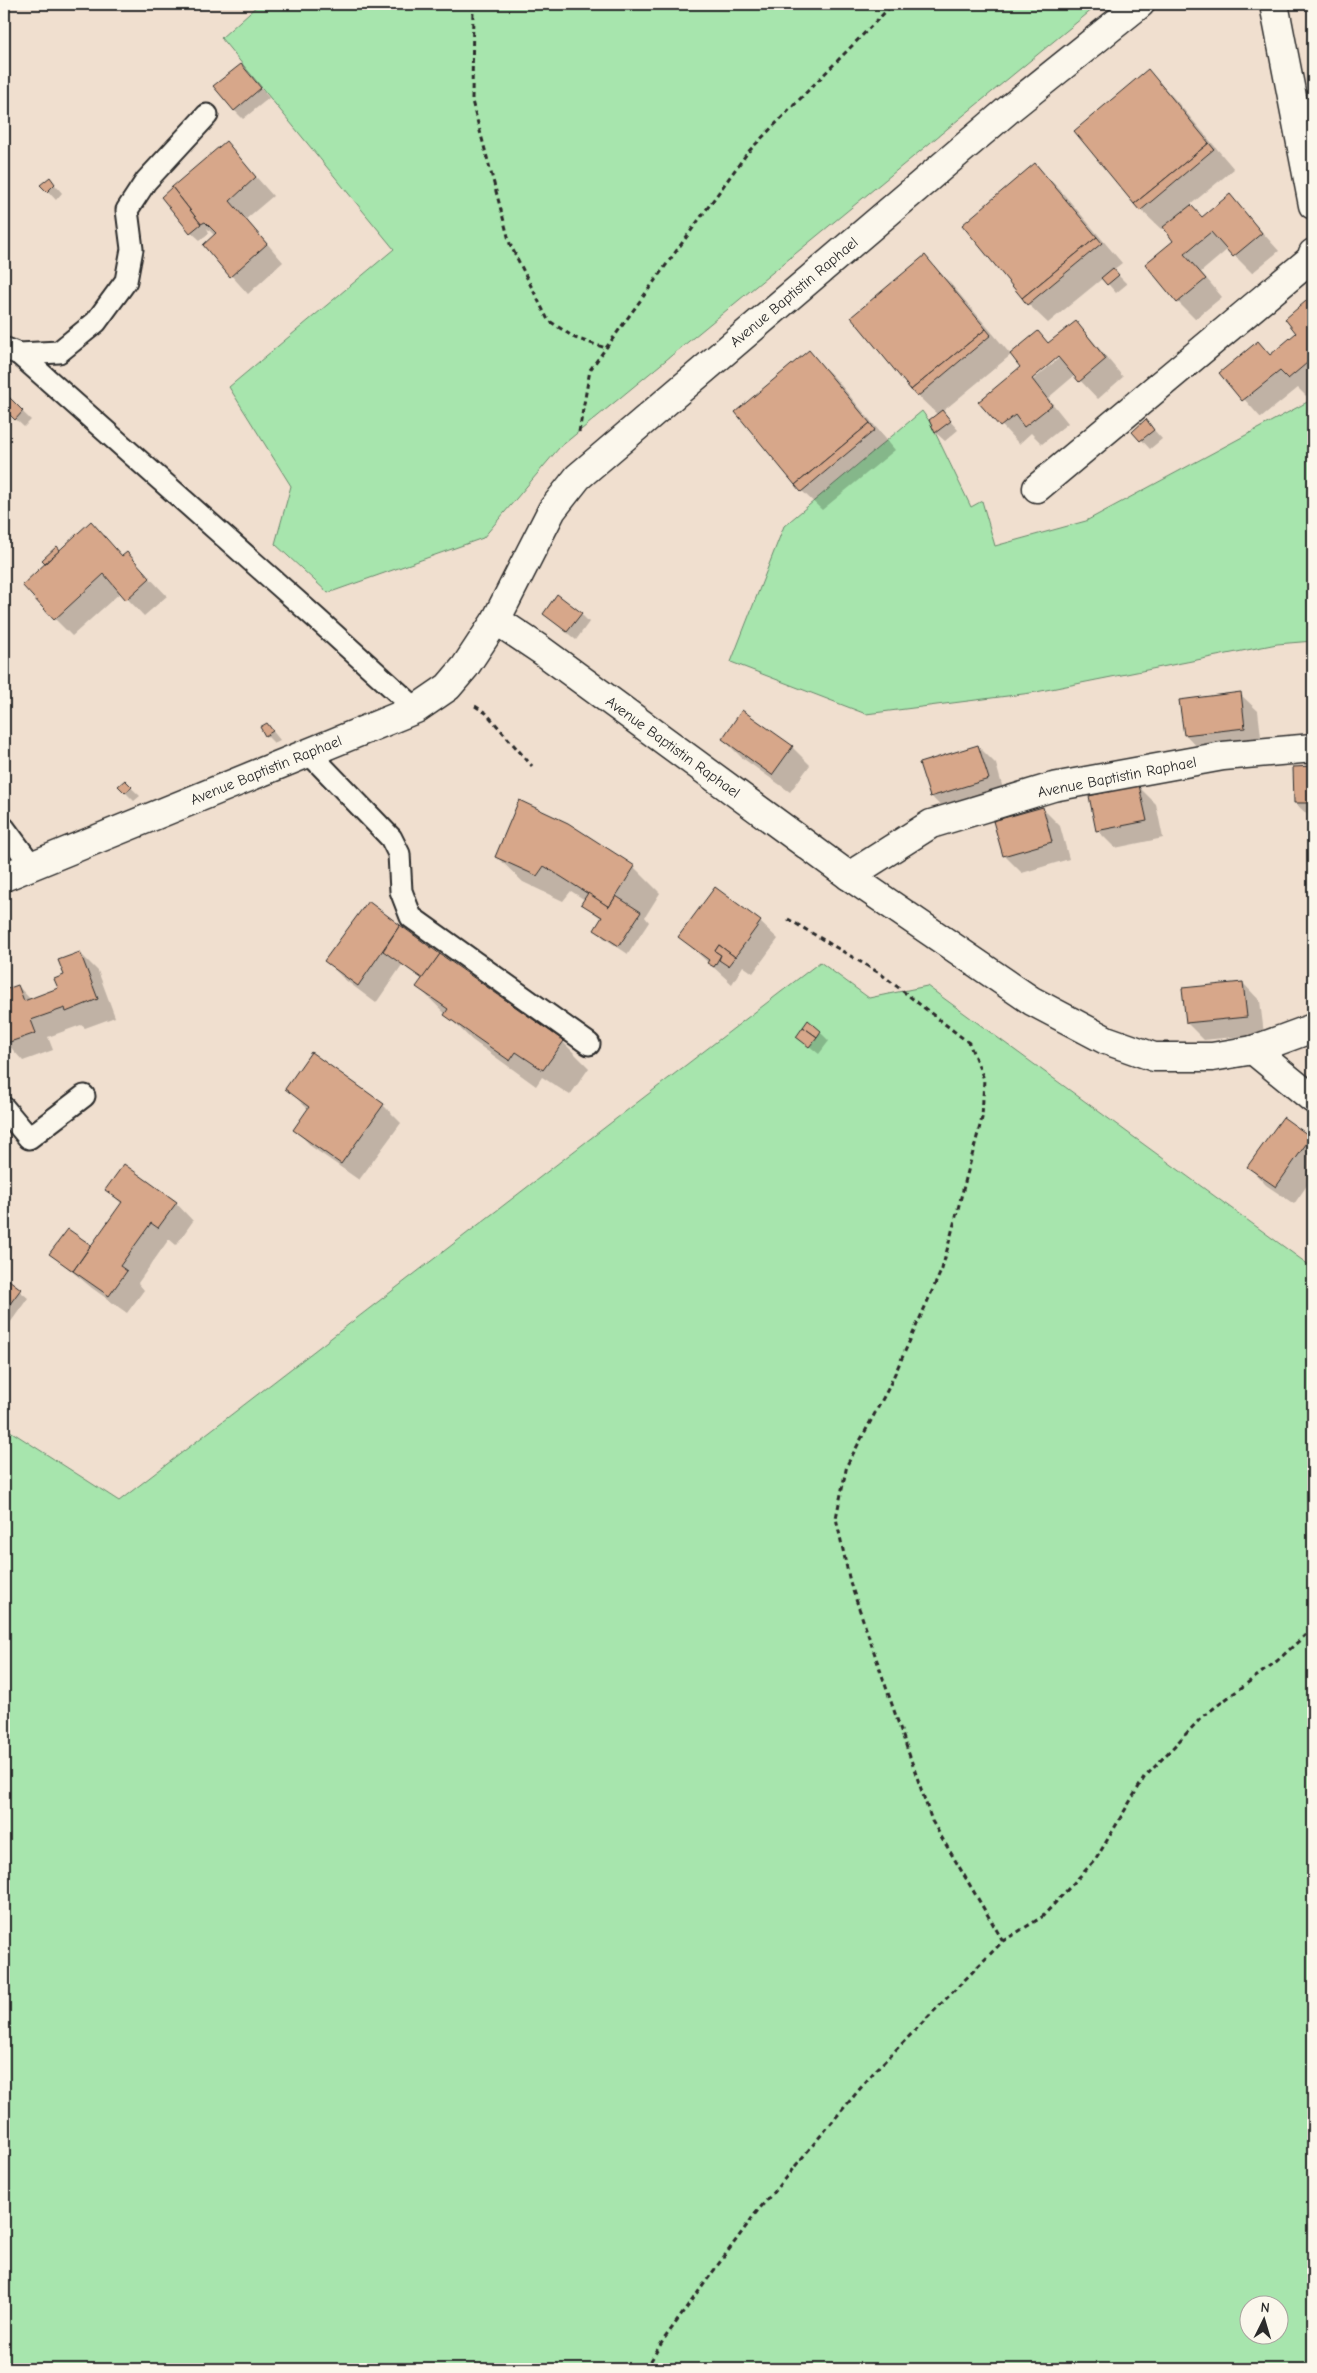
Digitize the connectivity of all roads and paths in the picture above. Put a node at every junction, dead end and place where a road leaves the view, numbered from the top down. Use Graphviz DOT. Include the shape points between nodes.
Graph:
graph roads {
  1 [pos="473,4"];
  2 [pos="893,4"];
  3 [pos="1140,4"];
  4 [pos="1274,4"];
  5 [pos="207,115"];
  6 [pos="1313,205"];
  7 [pos="1313,252"];
  8 [pos="606,348"];
  9 [pos="12,351"];
  10 [pos="578,477"];
  11 [pos="1037,488"];
  12 [pos="496,620"];
  13 [pos="448,687"];
  14 [pos="416,710"];
  15 [pos="1313,748"];
  16 [pos="309,753"];
  17 [pos="532,766"];
  18 [pos="4,828"];
  19 [pos="32,866"];
  20 [pos="849,876"];
  21 [pos="4,877"];
  22 [pos="788,919"];
  23 [pos="1313,1028"];
  24 [pos="589,1044"];
  25 [pos="1253,1050"];
  26 [pos="84,1096"];
  27 [pos="1313,1099"];
  28 [pos="8,1121"];
  29 [pos="1313,1628"];
  30 [pos="1003,1942"];
  31 [pos="646,2369"];
  1 -- 8 [label="path" via="472,101 510,244 548,320 575,338"];
  2 -- 8 [label="path" via="748,152"];
  3 -- 10 [label="street, Avenue Baptistin Raphael" via="1008,110"];
  4 -- 6 [label="street"];
  5 -- 9 [label="lane" via="146,181 127,210 132,249 126,281 96,322 59,352"];
  7 -- 11 [label="street" via="1311,259"];
  8 -- 10 [label="path" via="590,370 576,448"];
  9 -- 14 [label="lane" via="318,619"];
  10 -- 12 [label="street, Avenue Baptistin Raphael" via="552,510"];
  12 -- 13 [label="street, Avenue Baptistin Raphael"];
  12 -- 20 [label="street, Avenue Baptistin Raphael"];
  13 -- 14 [label="street, Avenue Baptistin Raphael"];
  13 -- 17 [label="path" via="486,713"];
  14 -- 16 [label="street, Avenue Baptistin Raphael"];
  15 -- 20 [label="street, Avenue Baptistin Raphael" via="1223,756 1052,787 931,824"];
  16 -- 19 [label="street, Avenue Baptistin Raphael"];
  16 -- 24 [label="lane" via="391,838 399,854 401,891 411,917"];
  18 -- 19 [label="lane"];
  19 -- 21 [label="street, Avenue Baptistin Raphael"];
  20 -- 25 [label="street, Avenue Baptistin Raphael" via="1032,1001 1106,1040 1154,1057 1212,1057"];
  22 -- 30 [label="path" via="880,974 969,1043 984,1079 982,1118 942,1269 888,1389 847,1465 836,1518 850,1582 932,1821"];
  23 -- 25 [label="street, Avenue Baptistin Raphael"];
  25 -- 27 [label="street"];
  26 -- 28 [label="lane" via="30,1138"];
  29 -- 30 [label="path" via="1278,1661 1202,1717 1144,1778 1096,1859 1042,1917"];
  30 -- 31 [label="path" via="874,2072 761,2206 664,2339"];
}
